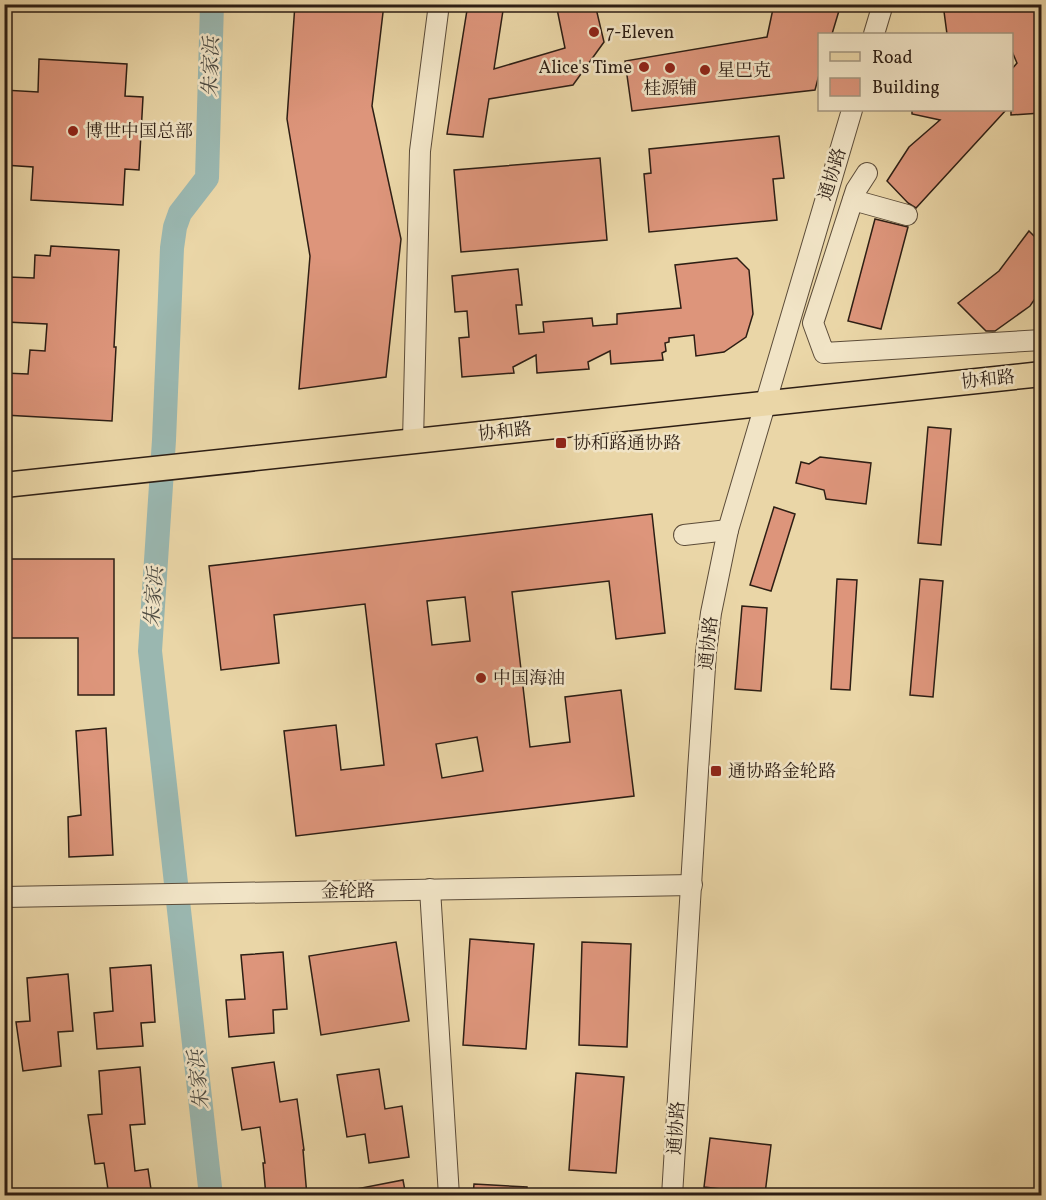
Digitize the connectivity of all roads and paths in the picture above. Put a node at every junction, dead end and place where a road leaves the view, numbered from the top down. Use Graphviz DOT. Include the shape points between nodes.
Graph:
graph roads {
  1 [pos="439,4"];
  2 [pos="883,4"];
  3 [pos="874,33"];
  4 [pos="852,111"];
  5 [pos="867,173"];
  6 [pos="853,200"];
  7 [pos="907,215"];
  8 [pos="1041,339"];
  9 [pos="1041,374"];
  10 [pos="765,403"];
  11 [pos="413,441"];
  12 [pos="4,485"];
  13 [pos="728,530"];
  14 [pos="684,535"];
  15 [pos="692,885"];
  16 [pos="430,890"];
  17 [pos="4,897"];
  18 [pos="449,1196"];
  19 [pos="672,1196"];
  1 -- 11 [label="street" via="420,151"];
  2 -- 3 [label="street"];
  4 -- 10 [label="street, 通协路"];
  5 -- 6 [label="street"];
  6 -- 7 [label="street"];
  6 -- 8 [label="street" via="813,323 824,353"];
  9 -- 10 [label="main road, 协和路"];
  10 -- 11 [label="main road, 协和路"];
  10 -- 13 [label="street, 通协路"];
  11 -- 12 [label="main road, 协和路"];
  13 -- 14 [label="street"];
  13 -- 15 [label="street, 通协路" via="706,652"];
  15 -- 16 [label="street, 金轮路"];
  15 -- 19 [label="street, 通协路"];
  16 -- 17 [label="street, 金轮路"];
  16 -- 18 [label="street"];
}
